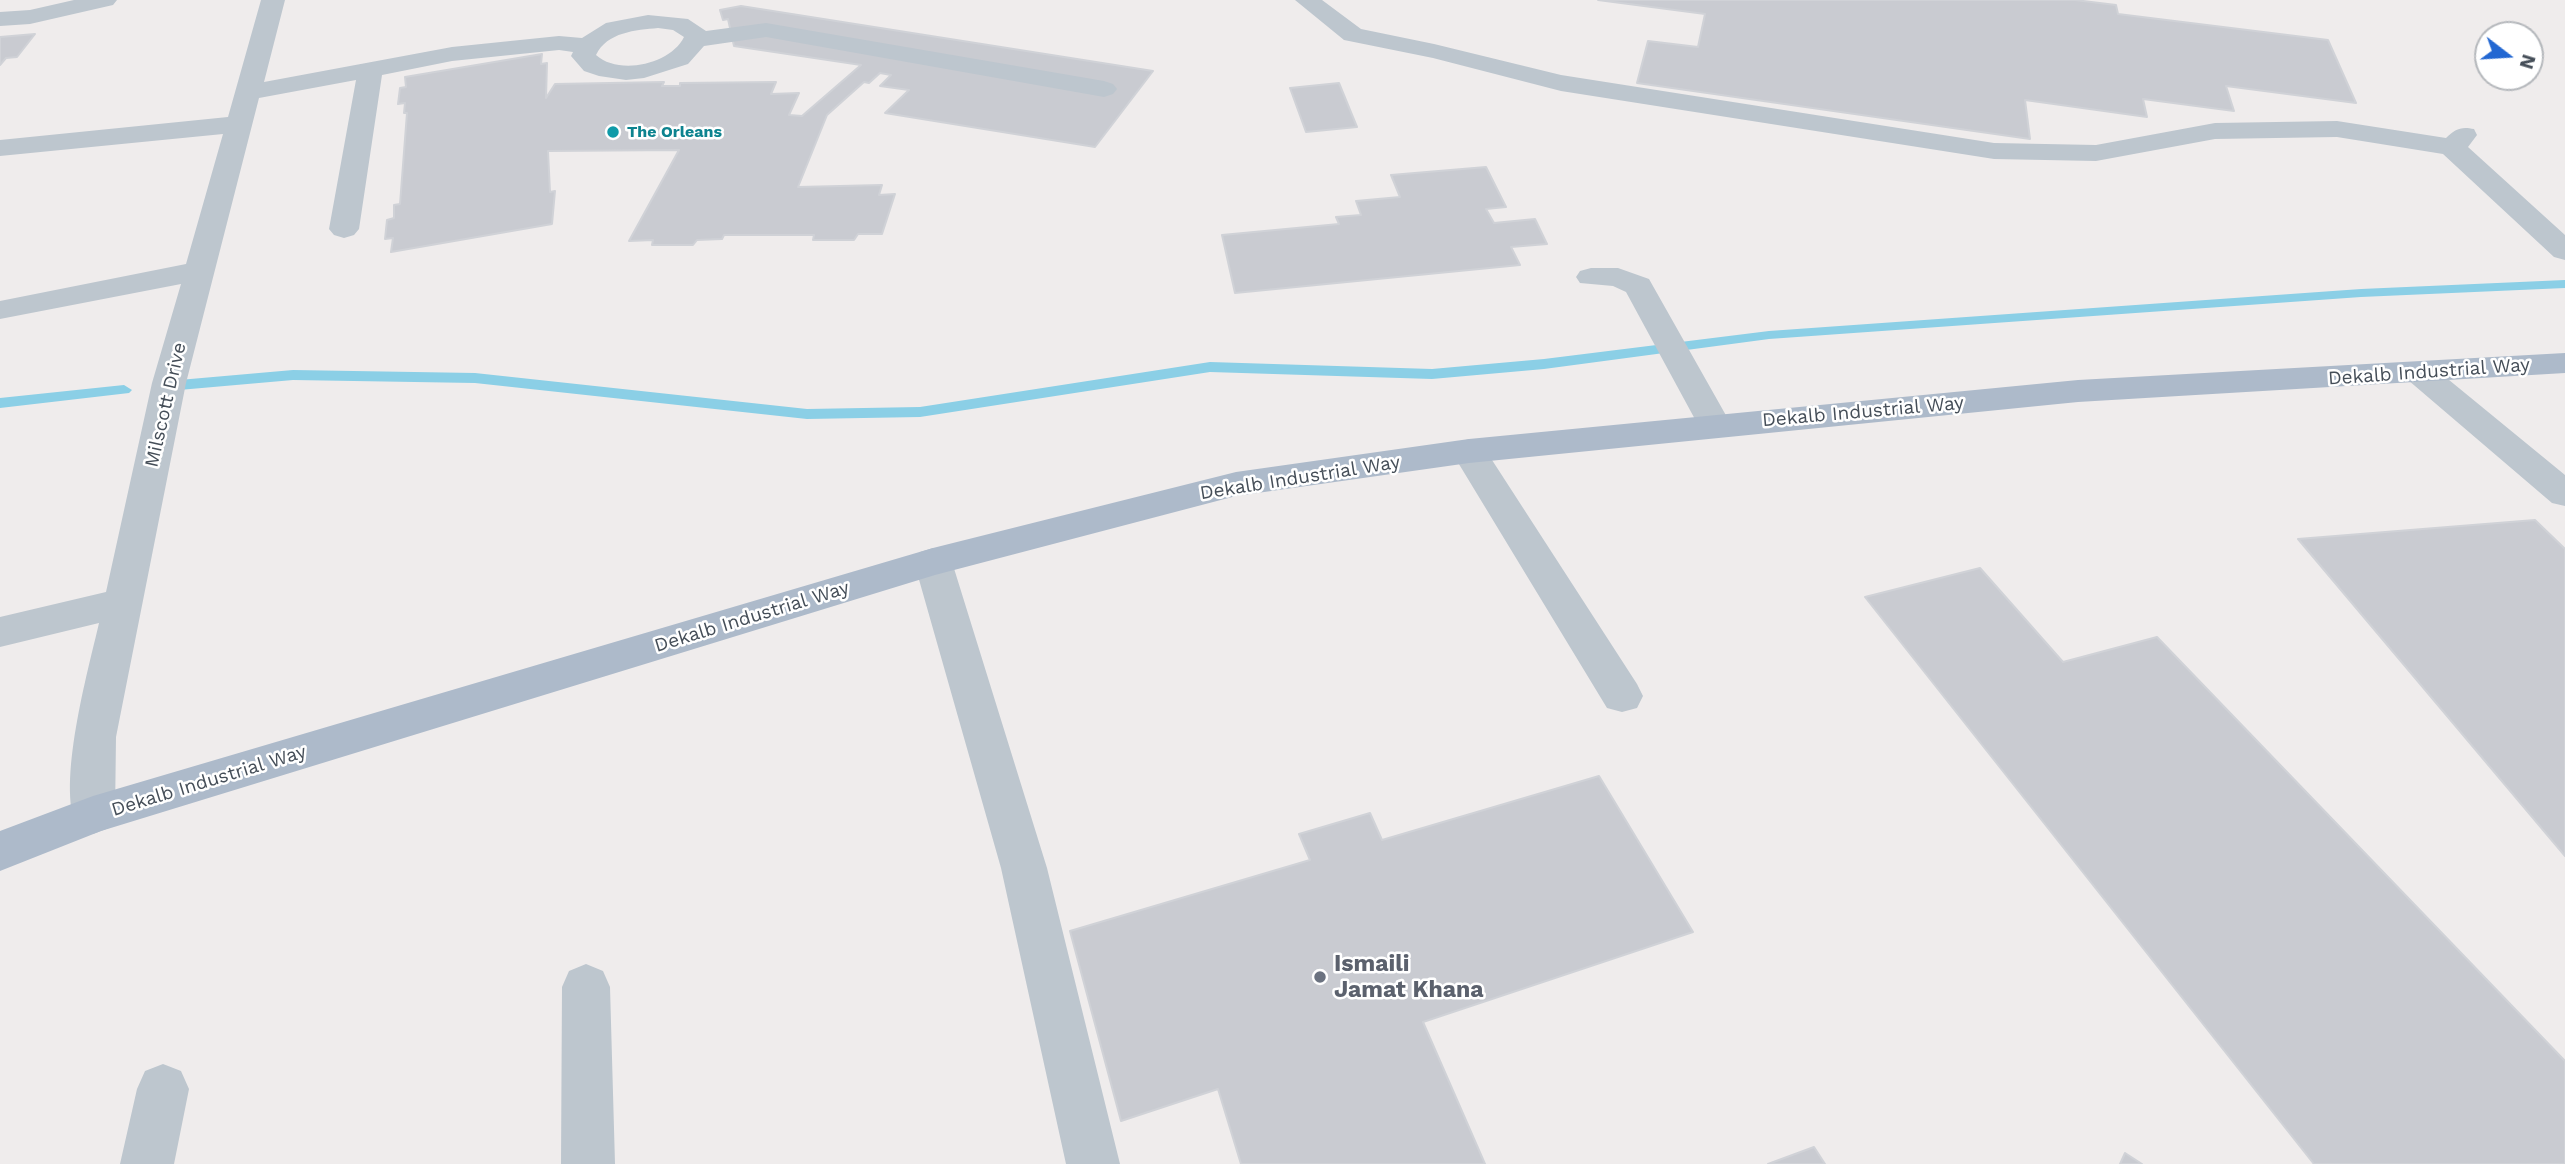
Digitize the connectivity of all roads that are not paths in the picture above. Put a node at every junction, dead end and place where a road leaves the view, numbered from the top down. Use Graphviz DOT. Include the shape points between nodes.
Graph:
graph roads {
  1 [pos="105,0"];
  2 [pos="273,0"];
  3 [pos="1307,0"];
  4 [pos="0,19"];
  5 [pos="697,40"];
  6 [pos="587,46"];
  7 [pos="370,70"];
  8 [pos="1104,89"];
  9 [pos="242,108"];
  10 [pos="0,148"];
  11 [pos="344,229"];
  12 [pos="2565,251"];
  13 [pos="199,271"];
  14 [pos="1591,276"];
  15 [pos="0,310"];
  16 [pos="2565,363"];
  17 [pos="2420,373"];
  18 [pos="1715,426"];
  19 [pos="1469,451"];
  20 [pos="2565,494"];
  21 [pos="933,562"];
  22 [pos="123,603"];
  23 [pos="0,632"];
  24 [pos="1622,696"];
  25 [pos="93,815"];
  26 [pos="0,851"];
  27 [pos="586,987"];
  28 [pos="163,1089"];
  29 [pos="147,1164"];
  30 [pos="588,1164"];
  31 [pos="1094,1164"];
  1 -- 4 [label="street"];
  2 -- 9 [label="street, Milscott Drive"];
  3 -- 12 [label="street" via="1353,35 1561,83 1994,151 2096,153 2215,131 2337,129 2458,141"];
  5 -- 6 [label="street" via="691,28 658,21 615,28"];
  5 -- 6 [label="street" via="684,56 667,65 622,72 588,64 583,55"];
  5 -- 8 [label="street" via="766,30"];
  6 -- 7 [label="street" via="516,46"];
  7 -- 9 [label="street"];
  7 -- 11 [label="street"];
  9 -- 10 [label="street"];
  9 -- 13 [label="street, Milscott Drive"];
  13 -- 15 [label="street"];
  13 -- 22 [label="street, Milscott Drive" via="169,383"];
  14 -- 18 [label="street" via="1618,277 1638,286"];
  16 -- 17 [label="main road, Dekalb Industrial Way"];
  17 -- 18 [label="main road, Dekalb Industrial Way" via="2078,391"];
  17 -- 20 [label="street"];
  18 -- 19 [label="main road, Dekalb Industrial Way"];
  19 -- 21 [label="main road, Dekalb Industrial Way" via="1236,484"];
  19 -- 24 [label="street"];
  21 -- 25 [label="main road, Dekalb Industrial Way"];
  21 -- 31 [label="street" via="1024,868"];
  22 -- 23 [label="street"];
  22 -- 25 [label="street, Milscott Drive" via="95,737"];
  25 -- 26 [label="main road, Dekalb Industrial Way"];
  27 -- 30 [label="street"];
  28 -- 29 [label="street"];
}
